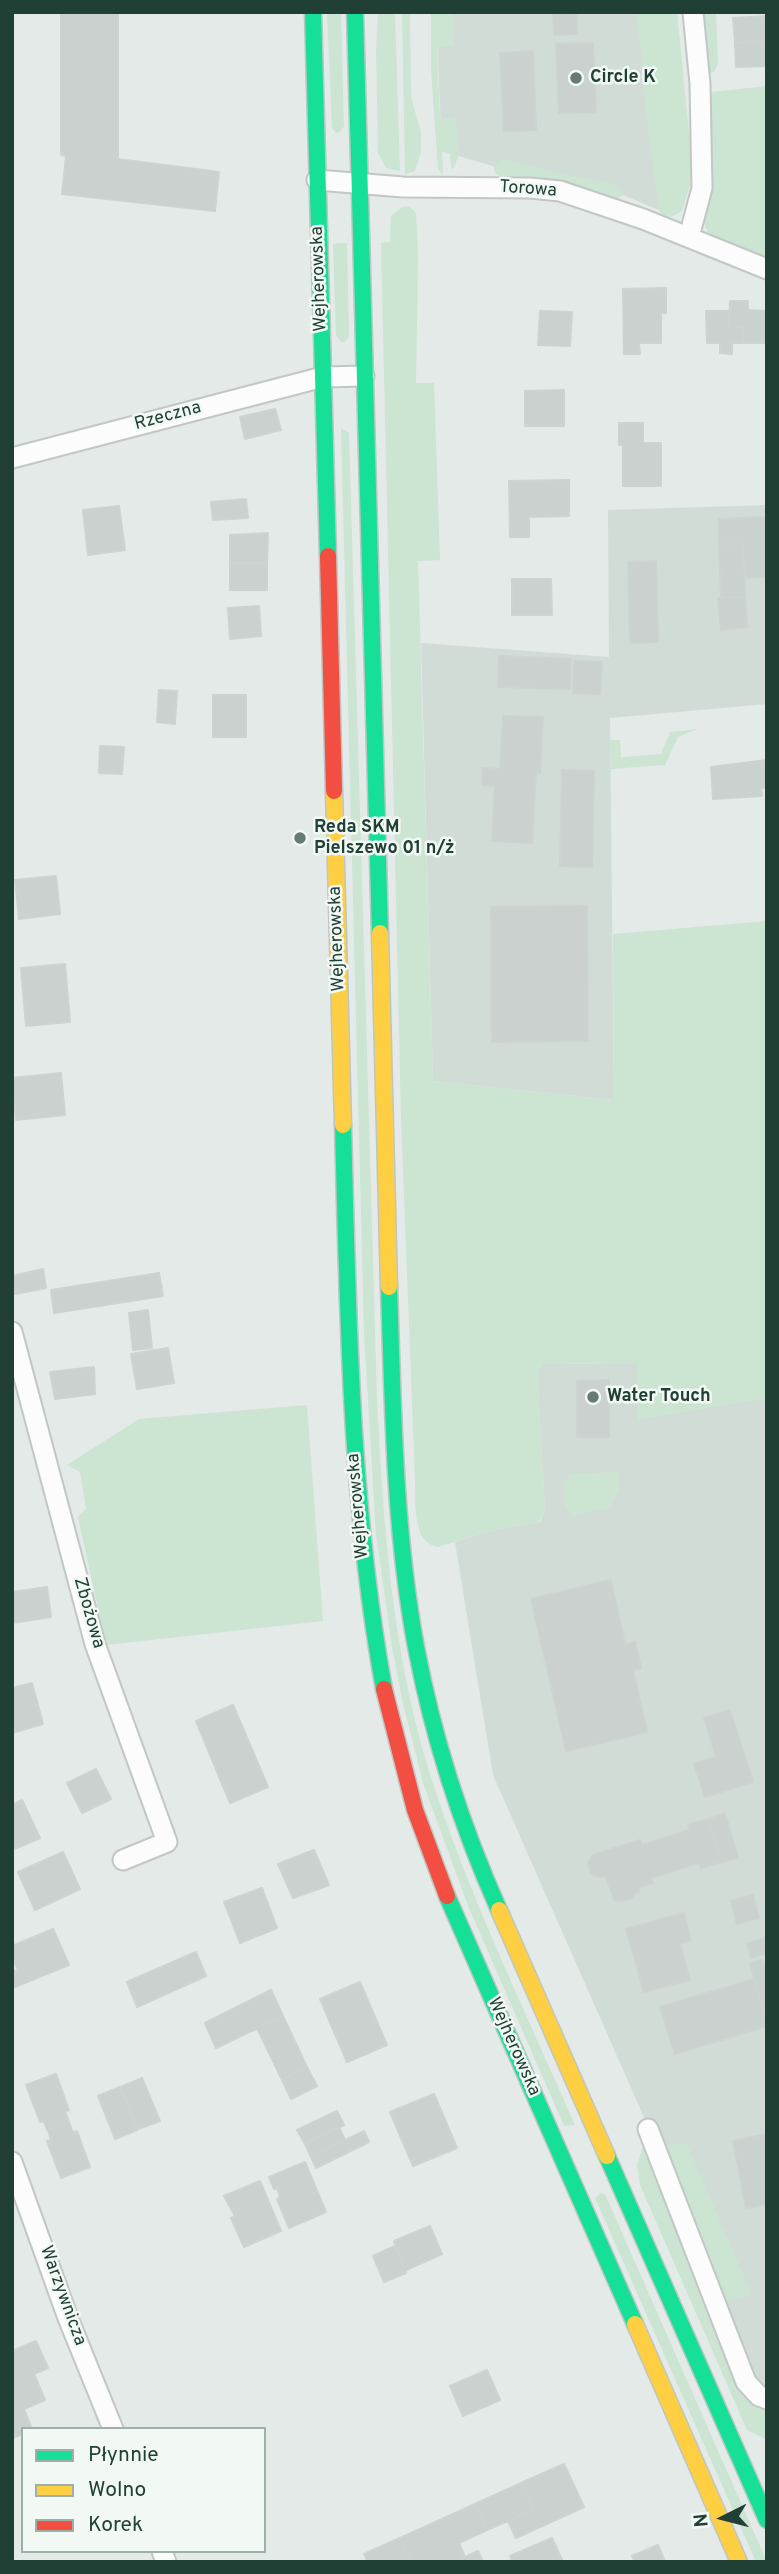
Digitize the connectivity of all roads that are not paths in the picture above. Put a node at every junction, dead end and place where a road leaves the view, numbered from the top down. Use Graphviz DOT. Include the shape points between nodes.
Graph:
graph roads {
  1 [pos="313,12"];
  2 [pos="355,12"];
  3 [pos="693,12"];
  4 [pos="317,180"];
  5 [pos="360,182"];
  6 [pos="690,237"];
  7 [pos="767,269"];
  8 [pos="364,376"];
  9 [pos="324,377"];
  10 [pos="12,458"];
  11 [pos="12,1332"];
  12 [pos="123,1860"];
  13 [pos="648,2129"];
  14 [pos="12,2162"];
  15 [pos="767,2399"];
  16 [pos="112,2427"];
  17 [pos="767,2520"];
  18 [pos="740,2562"];
  1 -- 4 [label="main road, Wejherowska"];
  2 -- 5 [label="main road"];
  3 -- 6 [label="street" via="702,188"];
  4 -- 5 [label="street"];
  4 -- 9 [label="main road, Wejherowska"];
  5 -- 6 [label="street, Torowa" via="560,191"];
  5 -- 8 [label="main road"];
  6 -- 7 [label="street, Torowa"];
  8 -- 9 [label="street"];
  8 -- 17 [label="main road" via="393,1419 416,1647 442,1755 485,1879"];
  9 -- 10 [label="street, Rzeczna"];
  9 -- 18 [label="main road, Wejherowska" via="351,1391 362,1553 384,1689 411,1798 449,1902"];
  11 -- 12 [label="street, Zbożowa" via="95,1644 167,1842"];
  13 -- 15 [label="street" via="746,2382"];
  14 -- 16 [label="street, Warzywnicza"];
}
